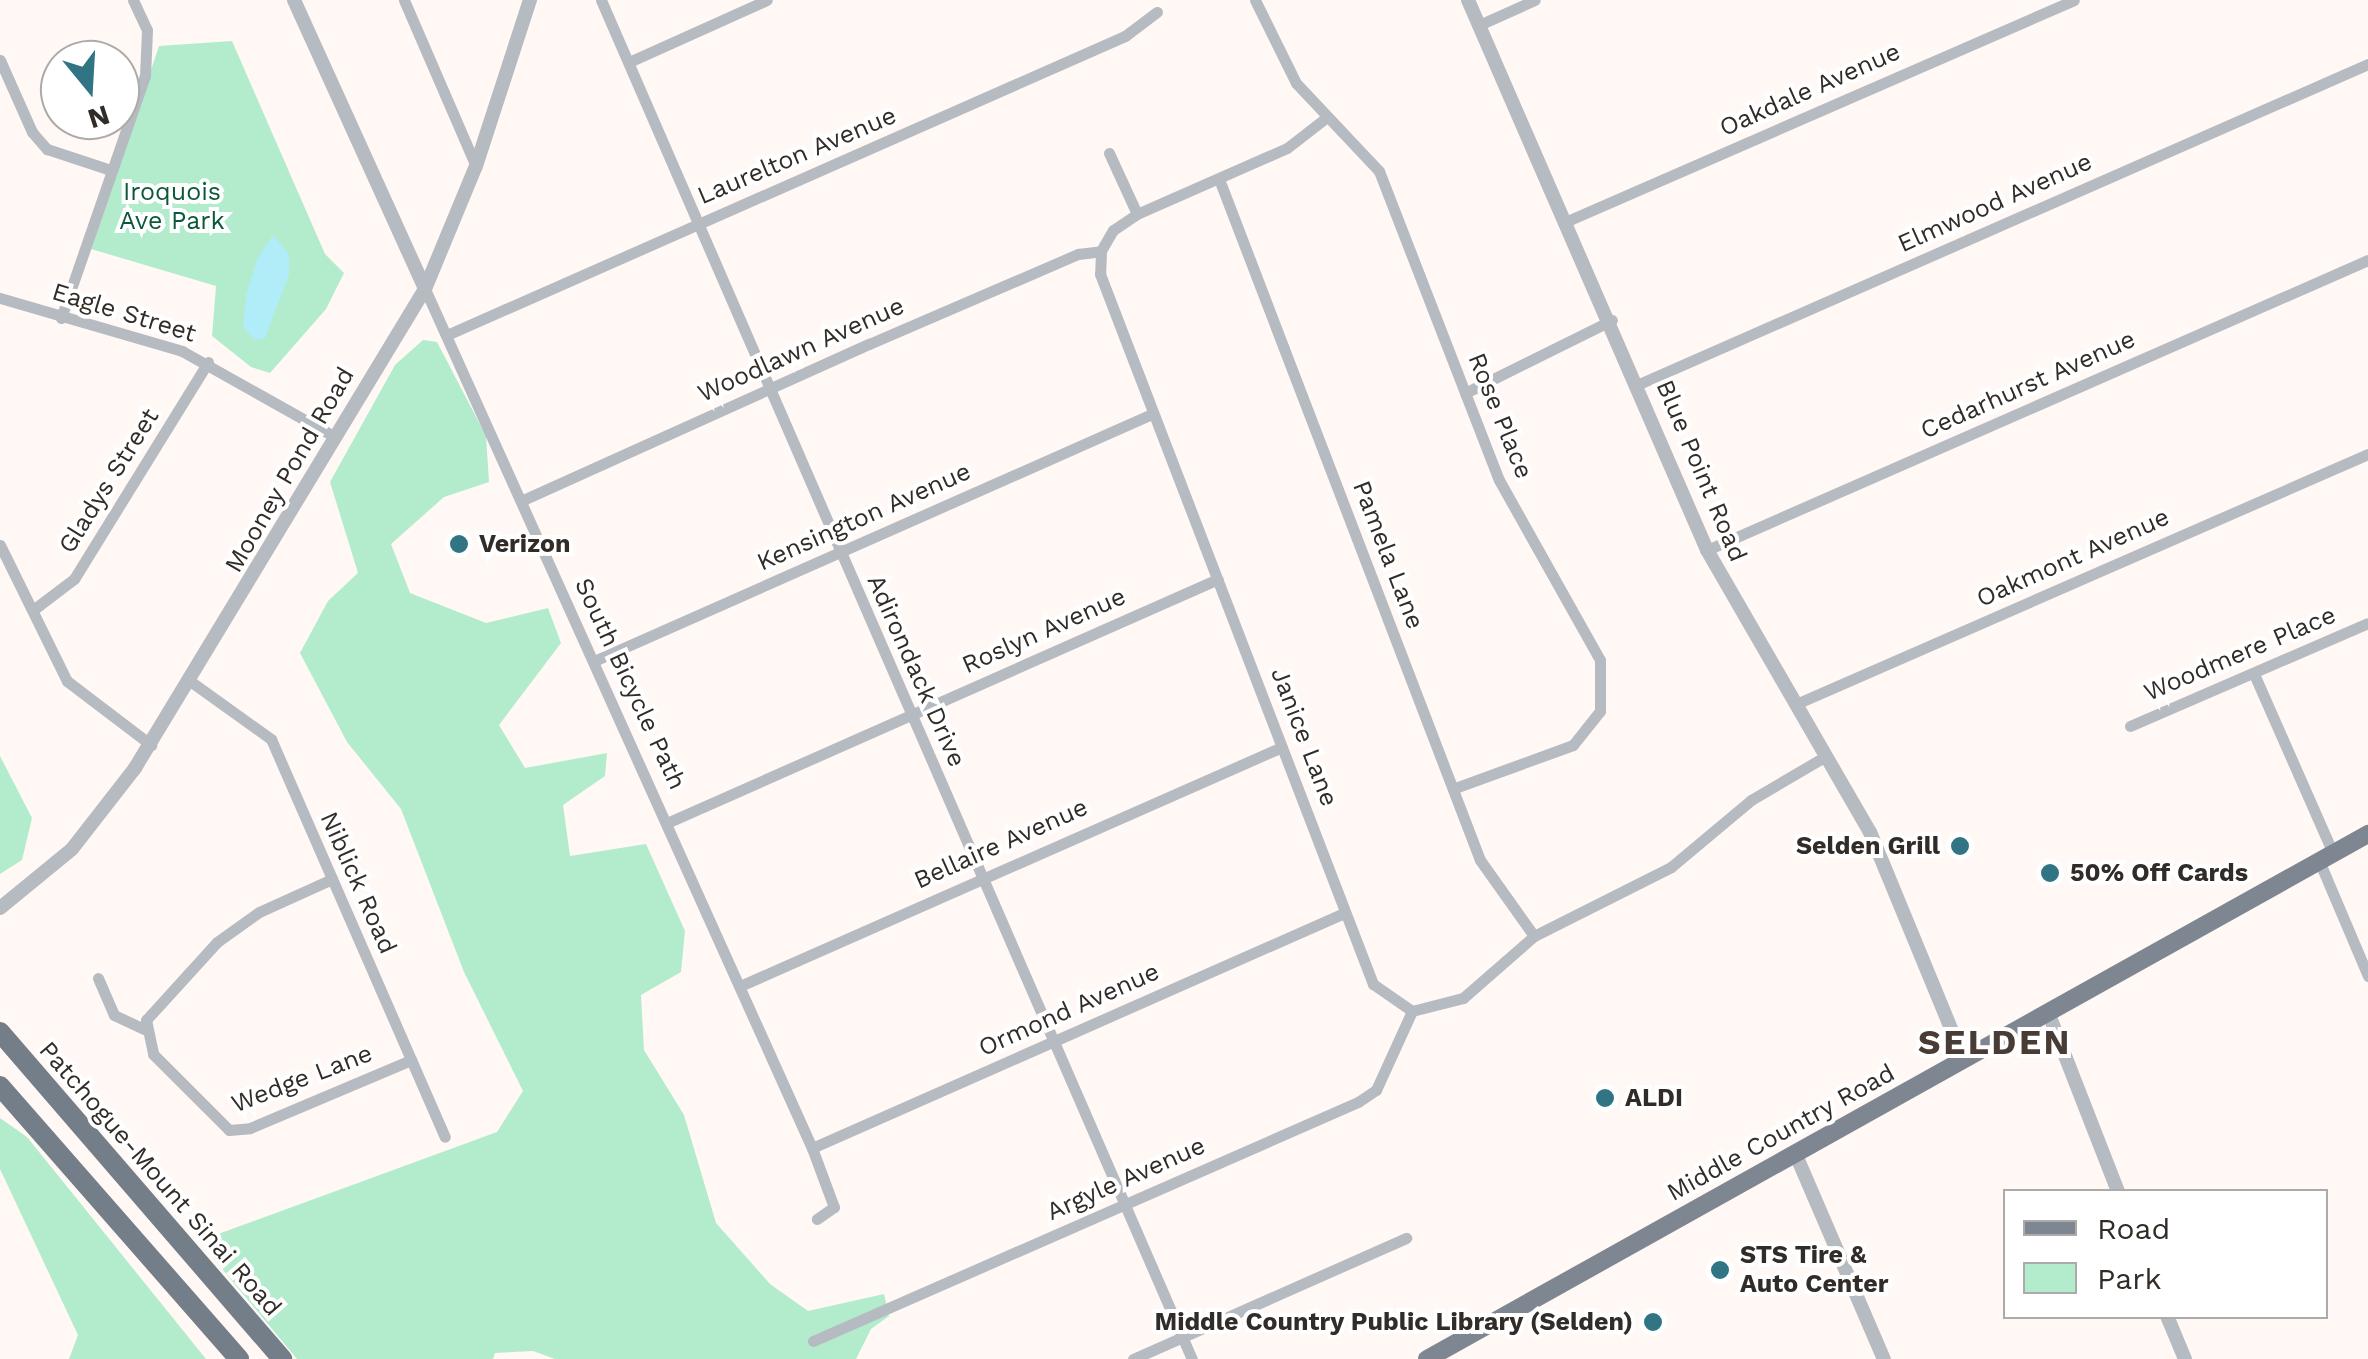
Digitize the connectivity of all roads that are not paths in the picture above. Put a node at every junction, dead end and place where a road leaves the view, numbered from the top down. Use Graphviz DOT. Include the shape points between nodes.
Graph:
graph roads {
  1 [pos="133,0"];
  2 [pos="294,0"];
  3 [pos="404,0"];
  4 [pos="530,0"];
  5 [pos="601,0"];
  6 [pos="767,0"];
  7 [pos="1255,0"];
  8 [pos="1468,0"];
  9 [pos="1535,0"];
  10 [pos="2074,0"];
  11 [pos="1157,12"];
  12 [pos="1479,25"];
  13 [pos="0,60"];
  14 [pos="629,62"];
  15 [pos="2368,64"];
  16 [pos="1327,117"];
  17 [pos="1110,153"];
  18 [pos="476,166"];
  19 [pos="111,170"];
  20 [pos="1220,179"];
  21 [pos="1137,214"];
  22 [pos="1565,222"];
  23 [pos="697,224"];
  24 [pos="1100,251"];
  25 [pos="2368,260"];
  26 [pos="425,289"];
  27 [pos="0,298"];
  28 [pos="61,318"];
  29 [pos="1612,320"];
  30 [pos="450,334"];
  31 [pos="208,362"];
  32 [pos="1639,384"];
  33 [pos="770,387"];
  34 [pos="1465,393"];
  35 [pos="1152,414"];
  36 [pos="335,437"];
  37 [pos="2368,454"];
  38 [pos="522,500"];
  39 [pos="0,545"];
  40 [pos="1707,550"];
  41 [pos="840,551"];
  42 [pos="1218,580"];
  43 [pos="33,610"];
  44 [pos="2368,623"];
  45 [pos="594,661"];
  46 [pos="2254,674"];
  47 [pos="190,681"];
  48 [pos="1796,704"];
  49 [pos="912,714"];
  50 [pos="2130,726"];
  51 [pos="151,745"];
  52 [pos="1282,747"];
  53 [pos="1826,756"];
  54 [pos="1455,788"];
  55 [pos="669,822"];
  56 [pos="2368,834"];
  57 [pos="2327,859"];
  58 [pos="980,876"];
  59 [pos="332,879"];
  60 [pos="0,908"];
  61 [pos="1344,913"];
  62 [pos="1534,936"];
  63 [pos="2368,976"];
  64 [pos="98,978"];
  65 [pos="740,986"];
  66 [pos="1412,1011"];
  67 [pos="2048,1012"];
  68 [pos="144,1029"];
  69 [pos="0,1032"];
  70 [pos="1053,1042"];
  71 [pos="1963,1058"];
  72 [pos="411,1060"];
  73 [pos="0,1086"];
  74 [pos="445,1136"];
  75 [pos="812,1148"];
  76 [pos="1796,1155"];
  77 [pos="2117,1189"];
  78 [pos="1124,1204"];
  79 [pos="817,1219"];
  80 [pos="1406,1238"];
  81 [pos="2168,1319"];
  82 [pos="1183,1338"];
  83 [pos="812,1341"];
  84 [pos="239,1359"];
  85 [pos="282,1359"];
  86 [pos="1133,1359"];
  87 [pos="1192,1359"];
  88 [pos="1428,1359"];
  89 [pos="1884,1359"];
  90 [pos="2185,1359"];
  1 -- 19 [label="street" via="149,48"];
  2 -- 26 [label="street, South Bicycle Path"];
  3 -- 18 [label="street"];
  4 -- 18 [label="street, Mooney Pond Road"];
  5 -- 14 [label="street, Adirondack Drive"];
  6 -- 14 [label="street"];
  7 -- 16 [label="street, Rose Place" via="1278,57"];
  8 -- 12 [label="street, Blue Point Road"];
  9 -- 12 [label="street"];
  10 -- 22 [label="street, Oakdale Avenue"];
  11 -- 23 [label="street, Laurelton Avenue" via="1124,36"];
  12 -- 22 [label="street, Blue Point Road"];
  13 -- 19 [label="street" via="32,132 48,149"];
  14 -- 23 [label="street, Adirondack Drive"];
  15 -- 32 [label="street, Elmwood Avenue"];
  16 -- 20 [label="street" via="1305,139"];
  16 -- 34 [label="street, Rose Place" via="1380,170"];
  17 -- 21 [label="street"];
  18 -- 26 [label="street, Mooney Pond Road"];
  19 -- 28 [label="street"];
  20 -- 21 [label="street"];
  20 -- 54 [label="street, Pamela Lane"];
  21 -- 24 [label="street"];
  22 -- 29 [label="street, Blue Point Road"];
  23 -- 30 [label="street, Laurelton Avenue"];
  23 -- 33 [label="street, Adirondack Drive"];
  24 -- 33 [label="street, Woodlawn Avenue" via="1078,254"];
  24 -- 35 [label="street, Janice Lane" via="1105,296"];
  25 -- 40 [label="street, Cedarhurst Avenue"];
  26 -- 30 [label="street, South Bicycle Path"];
  26 -- 36 [label="street, Mooney Pond Road"];
  27 -- 28 [label="street, Eagle Street"];
  28 -- 31 [label="street, Eagle Street"];
  29 -- 32 [label="street, Blue Point Road"];
  29 -- 34 [label="street"];
  30 -- 38 [label="street, South Bicycle Path"];
  31 -- 36 [label="street, Eagle Street"];
  31 -- 43 [label="street, Gladys Street" via="74,579"];
  32 -- 40 [label="street, Blue Point Road"];
  33 -- 38 [label="street, Woodlawn Avenue"];
  33 -- 41 [label="street, Adirondack Drive"];
  34 -- 54 [label="street, Rose Place" via="1499,480 1600,660 1604,693 1592,727 1573,745"];
  35 -- 41 [label="street, Kensington Avenue"];
  35 -- 42 [label="street, Janice Lane"];
  36 -- 47 [label="street, Mooney Pond Road"];
  37 -- 48 [label="street, Oakmont Avenue"];
  38 -- 45 [label="street, South Bicycle Path"];
  39 -- 43 [label="street"];
  40 -- 48 [label="street, Blue Point Road"];
  41 -- 45 [label="street, Kensington Avenue"];
  41 -- 49 [label="street, Adirondack Drive"];
  42 -- 49 [label="street, Roslyn Avenue"];
  42 -- 52 [label="street, Janice Lane"];
  43 -- 51 [label="street" via="67,681"];
  44 -- 46 [label="street, Woodmere Place"];
  45 -- 55 [label="street, South Bicycle Path"];
  46 -- 50 [label="street, Woodmere Place"];
  46 -- 57 [label="street"];
  47 -- 51 [label="street, Mooney Pond Road"];
  47 -- 59 [label="street, Niblick Road" via="271,740"];
  48 -- 53 [label="street, Blue Point Road"];
  49 -- 55 [label="street, Roslyn Avenue"];
  49 -- 58 [label="street, Adirondack Drive"];
  51 -- 60 [label="street, Mooney Pond Road" via="72,849"];
  52 -- 58 [label="street, Bellaire Avenue"];
  52 -- 61 [label="street, Janice Lane"];
  53 -- 62 [label="street" via="1751,800 1671,867"];
  53 -- 71 [label="street, Blue Point Road" via="1870,832"];
  54 -- 62 [label="street, Pamela Lane" via="1493,884"];
  55 -- 65 [label="street, South Bicycle Path"];
  56 -- 57 [label="main road, Middle Country Road"];
  57 -- 63 [label="street"];
  57 -- 67 [label="main road, Middle Country Road"];
  58 -- 65 [label="street, Bellaire Avenue"];
  58 -- 70 [label="street, Adirondack Drive"];
  59 -- 68 [label="street" via="232,928 156,1007"];
  59 -- 72 [label="street, Niblick Road"];
  61 -- 66 [label="street, Janice Lane" via="1373,984"];
  61 -- 70 [label="street, Ormond Avenue"];
  62 -- 66 [label="street" via="1463,998"];
  64 -- 68 [label="street" via="114,1015"];
  65 -- 75 [label="street, South Bicycle Path"];
  66 -- 78 [label="street, Argyle Avenue" via="1376,1090"];
  67 -- 71 [label="main road, Middle Country Road"];
  67 -- 77 [label="street"];
  68 -- 72 [label="street, Wedge Lane" via="153,1054 229,1130 250,1128"];
  69 -- 85 [label="highway, Patchogue-Mount Sinai Road"];
  70 -- 75 [label="street, Ormond Avenue"];
  70 -- 78 [label="street, Adirondack Drive"];
  71 -- 76 [label="main road, Middle Country Road"];
  72 -- 74 [label="street, Niblick Road"];
  73 -- 84 [label="highway"];
  75 -- 79 [label="street, South Bicycle Path" via="834,1207"];
  76 -- 88 [label="main road, Middle Country Road"];
  76 -- 89 [label="street"];
  78 -- 82 [label="street, Adirondack Drive"];
  78 -- 83 [label="street, Argyle Avenue"];
  80 -- 82 [label="street"];
  81 -- 90 [label="street"];
  82 -- 86 [label="street"];
  82 -- 87 [label="street, Adirondack Drive"];
}
